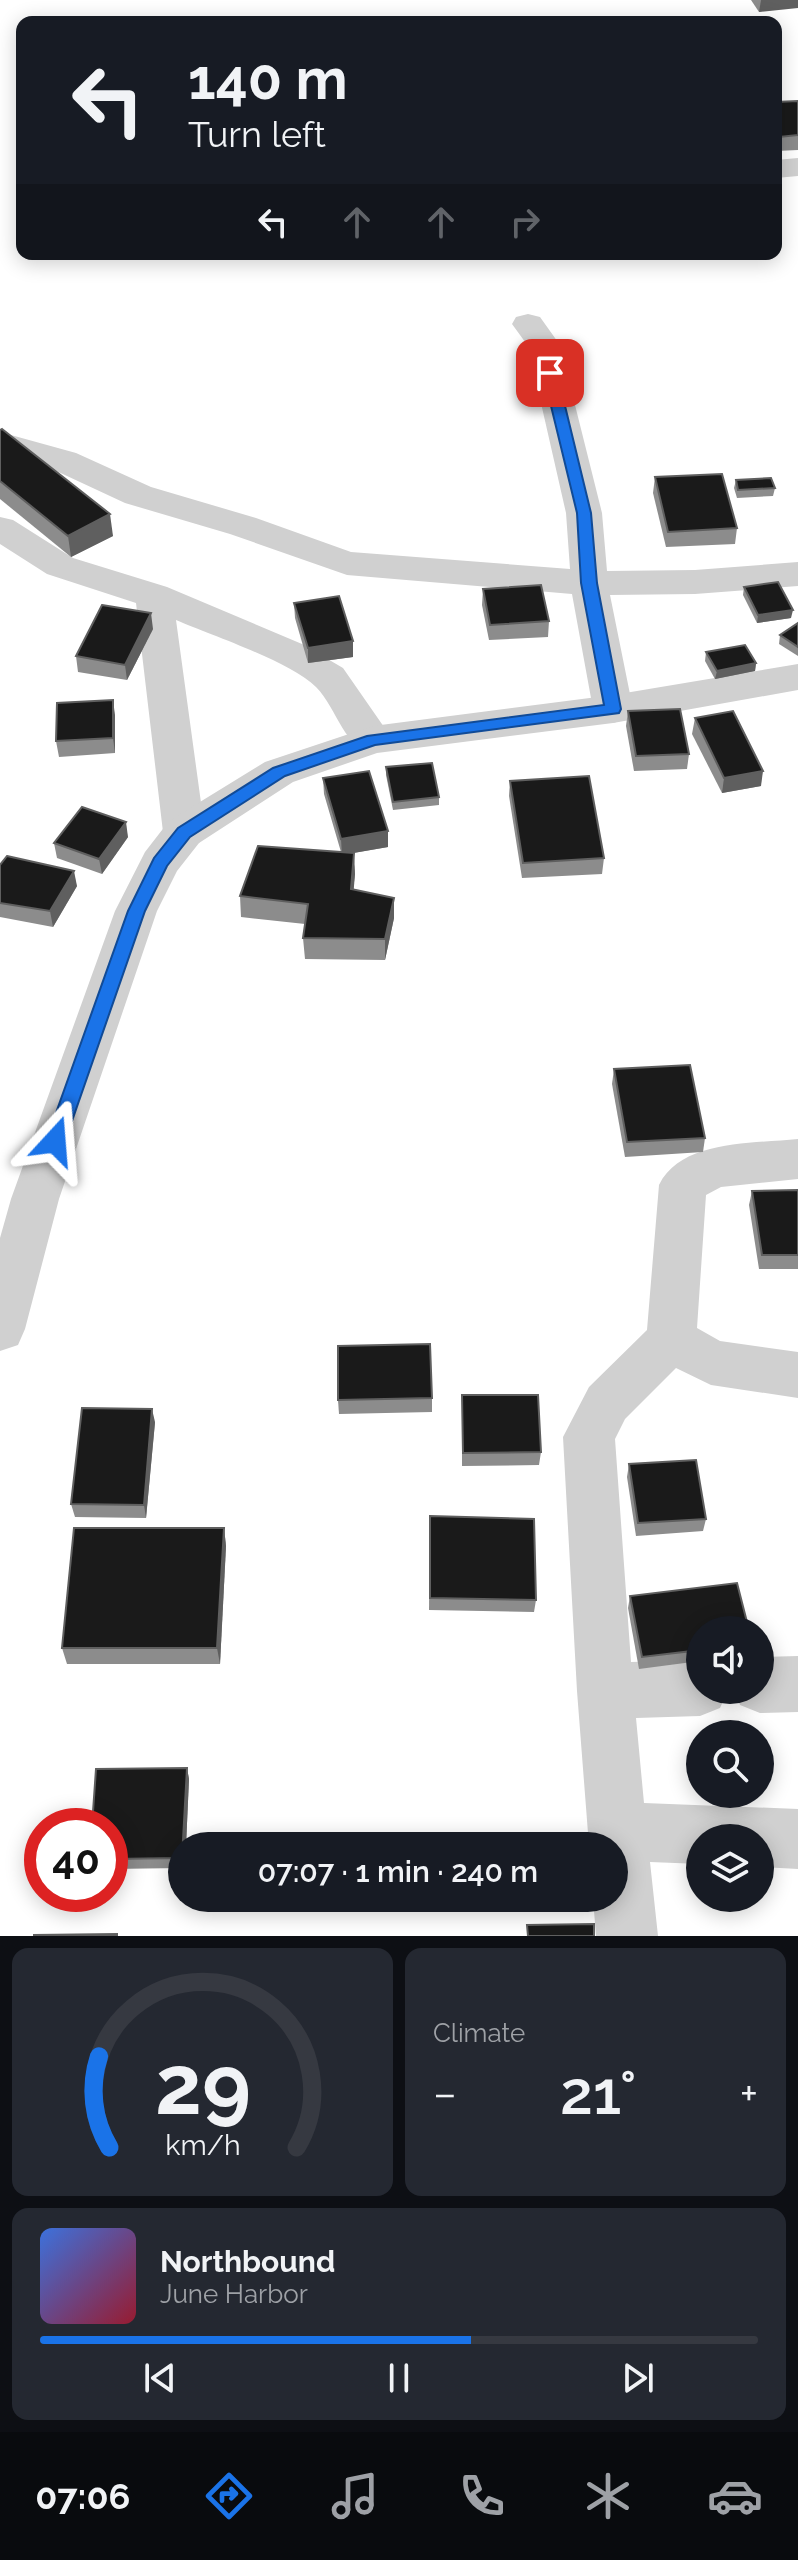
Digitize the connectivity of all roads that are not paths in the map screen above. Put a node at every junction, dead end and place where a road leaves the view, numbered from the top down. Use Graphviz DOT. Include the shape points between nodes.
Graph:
graph roads {
  1 [pos="528,324"];
  2 [pos="0,442"];
  3 [pos="0,528"];
  4 [pos="798,574"];
  5 [pos="589,583"];
  6 [pos="154,596"];
  7 [pos="798,677"];
  8 [pos="613,709"];
  9 [pos="373,740"];
  10 [pos="184,832"];
  11 [pos="798,1159"];
  12 [pos="0,1329"];
  13 [pos="671,1339"];
  14 [pos="798,1375"];
  15 [pos="798,1684"];
  16 [pos="774,1685"];
  17 [pos="686,1688"];
  18 [pos="605,1691"];
  19 [pos="619,1831"];
  20 [pos="798,1839"];
  21 [pos="627,1936"];
  1 -- 5 [label="street" via="544,345 584,513"];
  2 -- 5 [label="street" via="64,461 138,495 347,563"];
  3 -- 6 [label="street" via="60,566"];
  4 -- 5 [label="street"];
  5 -- 8 [label="street"];
  6 -- 9 [label="street" via="288,653 329,677"];
  6 -- 10 [label="street"];
  7 -- 8 [label="street"];
  8 -- 9 [label="street"];
  9 -- 10 [label="street" via="279,772"];
  10 -- 12 [label="street" via="160,863 136,911 35,1199"];
  11 -- 13 [label="street" via="712,1168 683,1185"];
  13 -- 14 [label="street" via="711,1362"];
  13 -- 18 [label="street" via="607,1403 589,1437"];
  15 -- 16 [label="street"];
  17 -- 18 [label="street"];
  18 -- 19 [label="street"];
  19 -- 20 [label="street"];
  19 -- 21 [label="street"];
}
